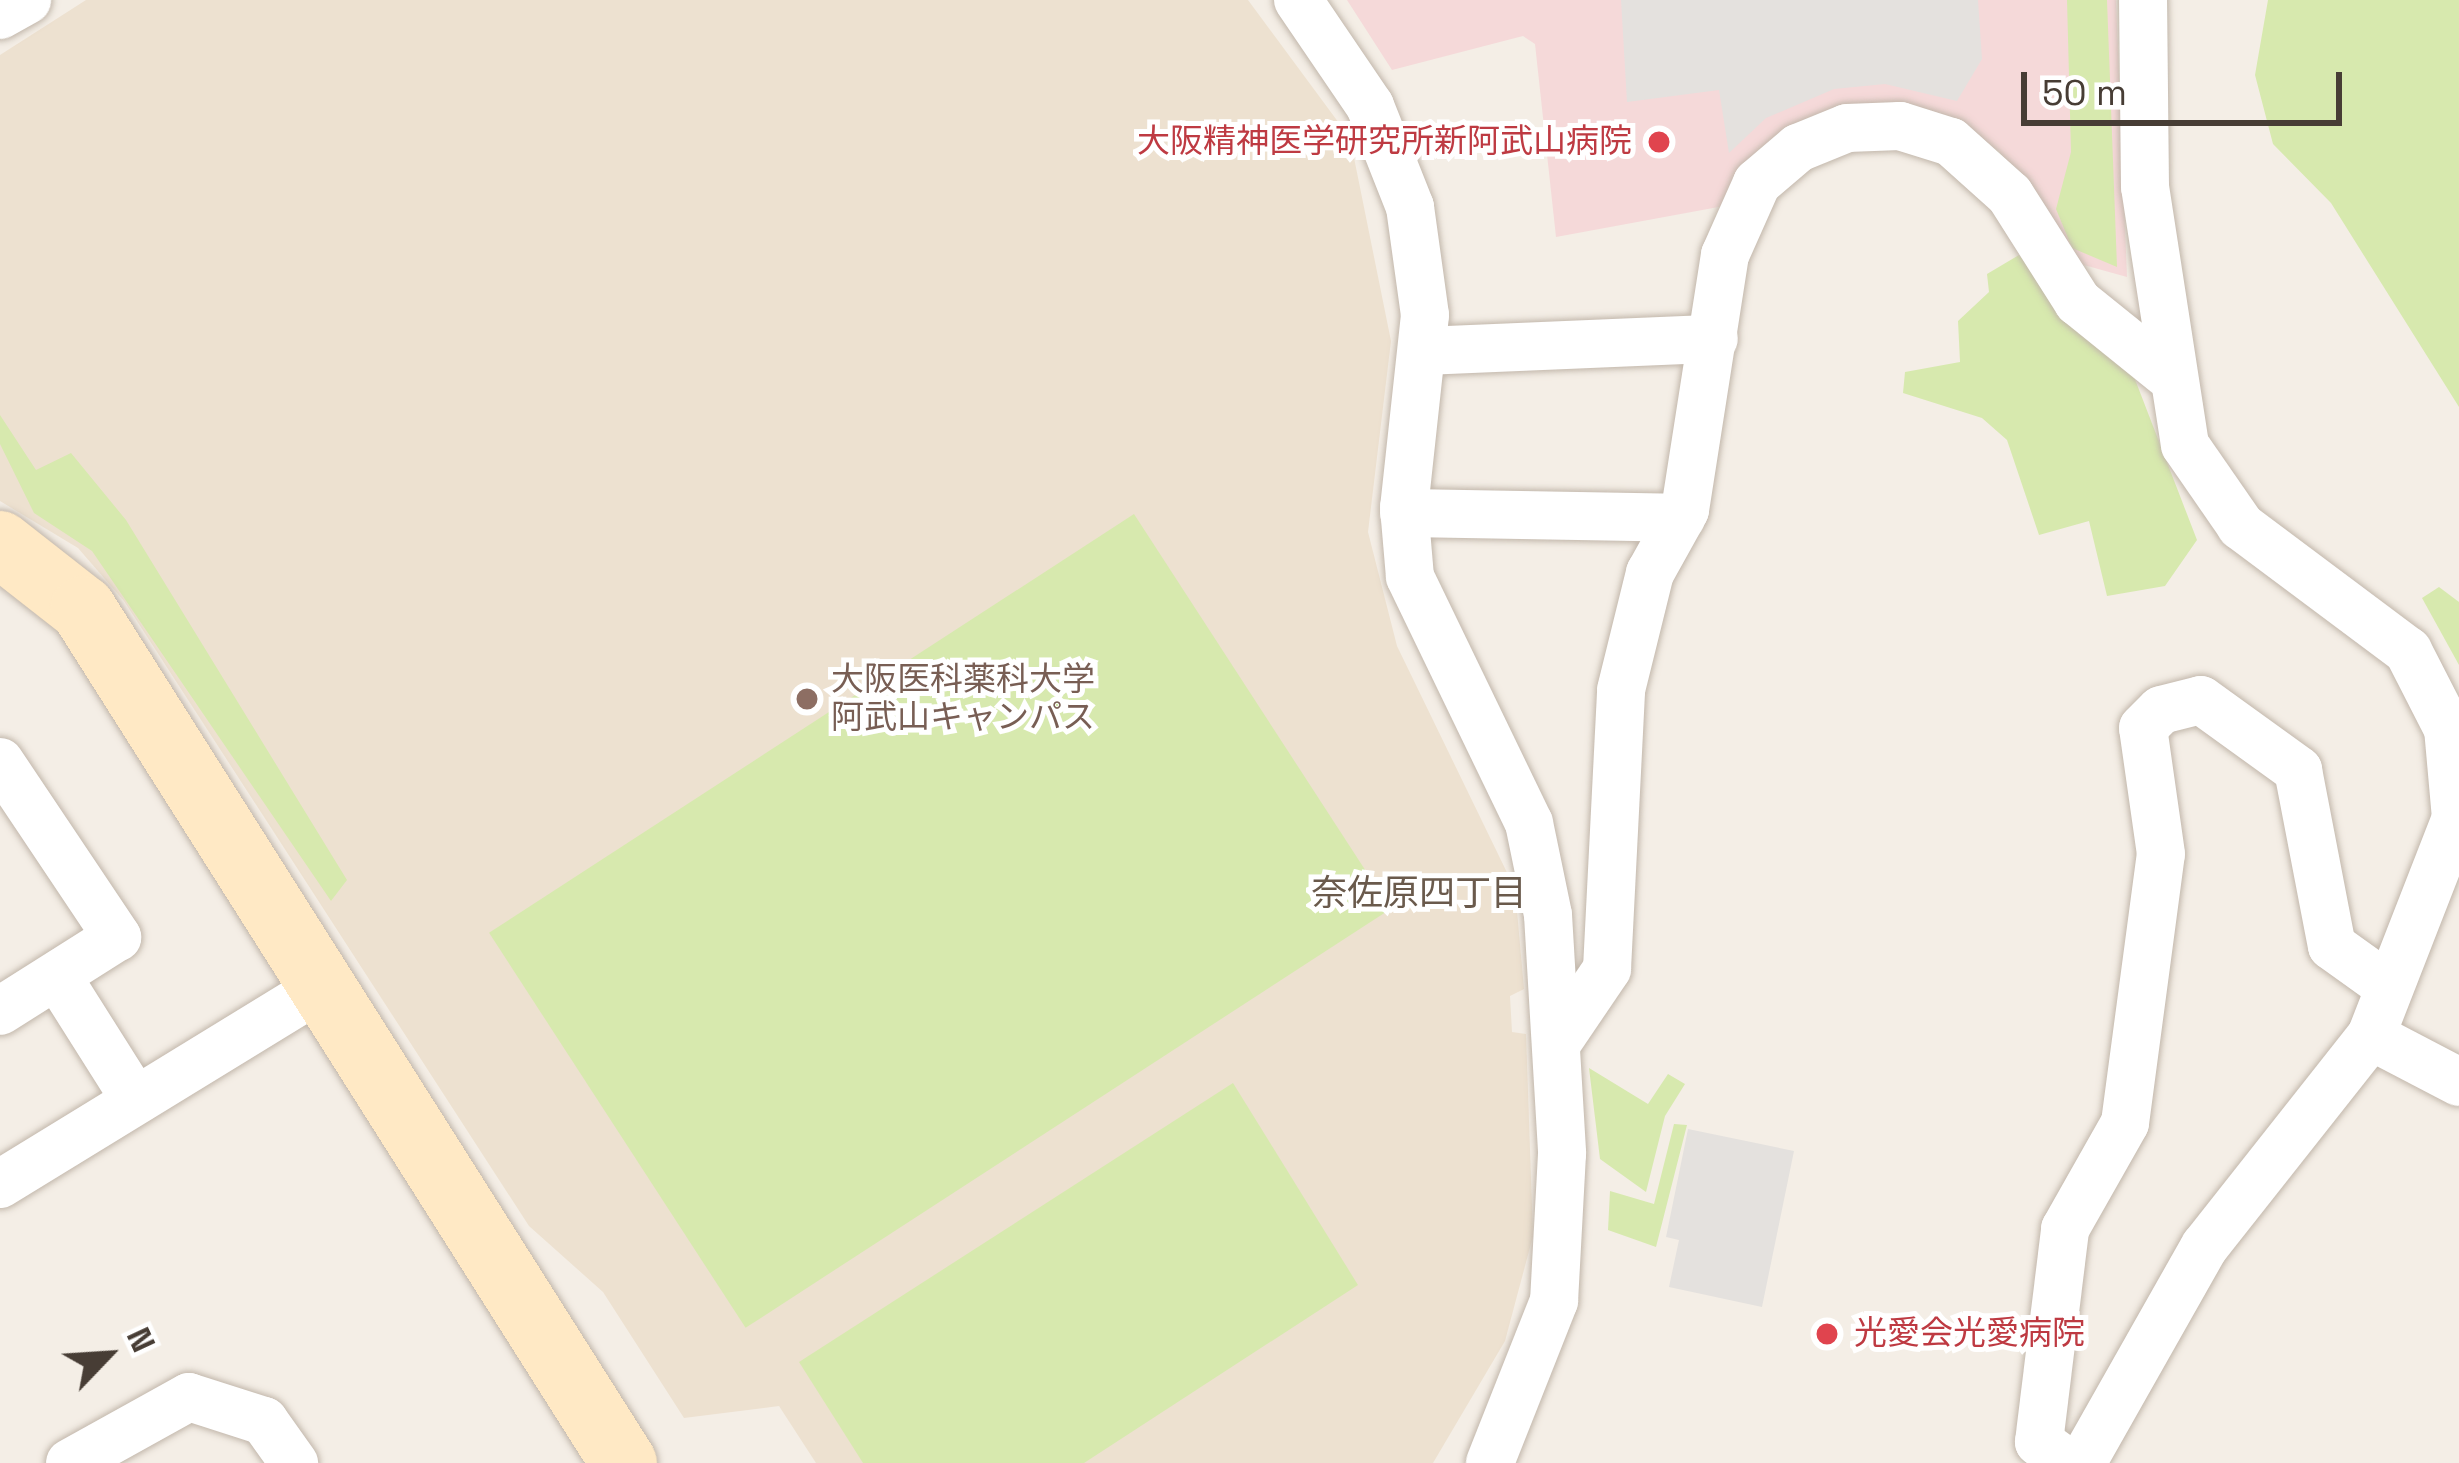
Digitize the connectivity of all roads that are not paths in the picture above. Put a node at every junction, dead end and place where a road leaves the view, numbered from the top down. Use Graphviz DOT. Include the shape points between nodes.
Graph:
graph roads {
  1 [pos="27,0"];
  2 [pos="1298,0"];
  3 [pos="2143,0"];
  4 [pos="0,15"];
  5 [pos="1714,339"];
  6 [pos="1424,351"];
  7 [pos="2166,374"];
  8 [pos="1404,513"];
  9 [pos="1681,518"];
  10 [pos="0,544"];
  11 [pos="0,762"];
  12 [pos="2453,859"];
  13 [pos="57,976"];
  14 [pos="323,986"];
  15 [pos="2389,987"];
  16 [pos="0,1012"];
  17 [pos="2371,1036"];
  18 [pos="1561,1037"];
  19 [pos="2459,1082"];
  20 [pos="134,1098"];
  21 [pos="0,1184"];
  22 [pos="70,1463"];
  23 [pos="294,1463"];
  24 [pos="624,1463"];
  25 [pos="1490,1463"];
  26 [pos="2068,1463"];
  27 [pos="2082,1463"];
  1 -- 4 [label="street"];
  2 -- 6 [label="street" via="1400,173 1420,261"];
  3 -- 7 [label="street" via="2142,153"];
  5 -- 6 [label="street"];
  5 -- 7 [label="street" via="1732,230 1757,183 1821,136 1900,126 1982,163 2062,284"];
  5 -- 9 [label="street"];
  6 -- 8 [label="street"];
  7 -- 12 [label="street" via="2185,445 2224,508 2387,629 2425,675 2455,759"];
  8 -- 9 [label="street"];
  8 -- 18 [label="street" via="1425,622 1529,823"];
  9 -- 18 [label="street" via="1650,573 1621,690 1606,969"];
  10 -- 14 [label="street" via="83,609"];
  11 -- 13 [label="street" via="117,938"];
  12 -- 15 [label="street"];
  13 -- 16 [label="street"];
  13 -- 20 [label="street"];
  14 -- 20 [label="street"];
  14 -- 24 [label="street"];
  15 -- 17 [label="street"];
  15 -- 26 [label="street" via="2332,946 2298,770 2201,700 2161,710 2143,728 2161,854 2125,1123 2065,1229 2039,1442"];
  17 -- 19 [label="street"];
  17 -- 27 [label="street" via="2205,1246"];
  18 -- 25 [label="street" via="1554,1301"];
  20 -- 21 [label="street"];
  22 -- 23 [label="street" via="189,1397 264,1420"];
}
